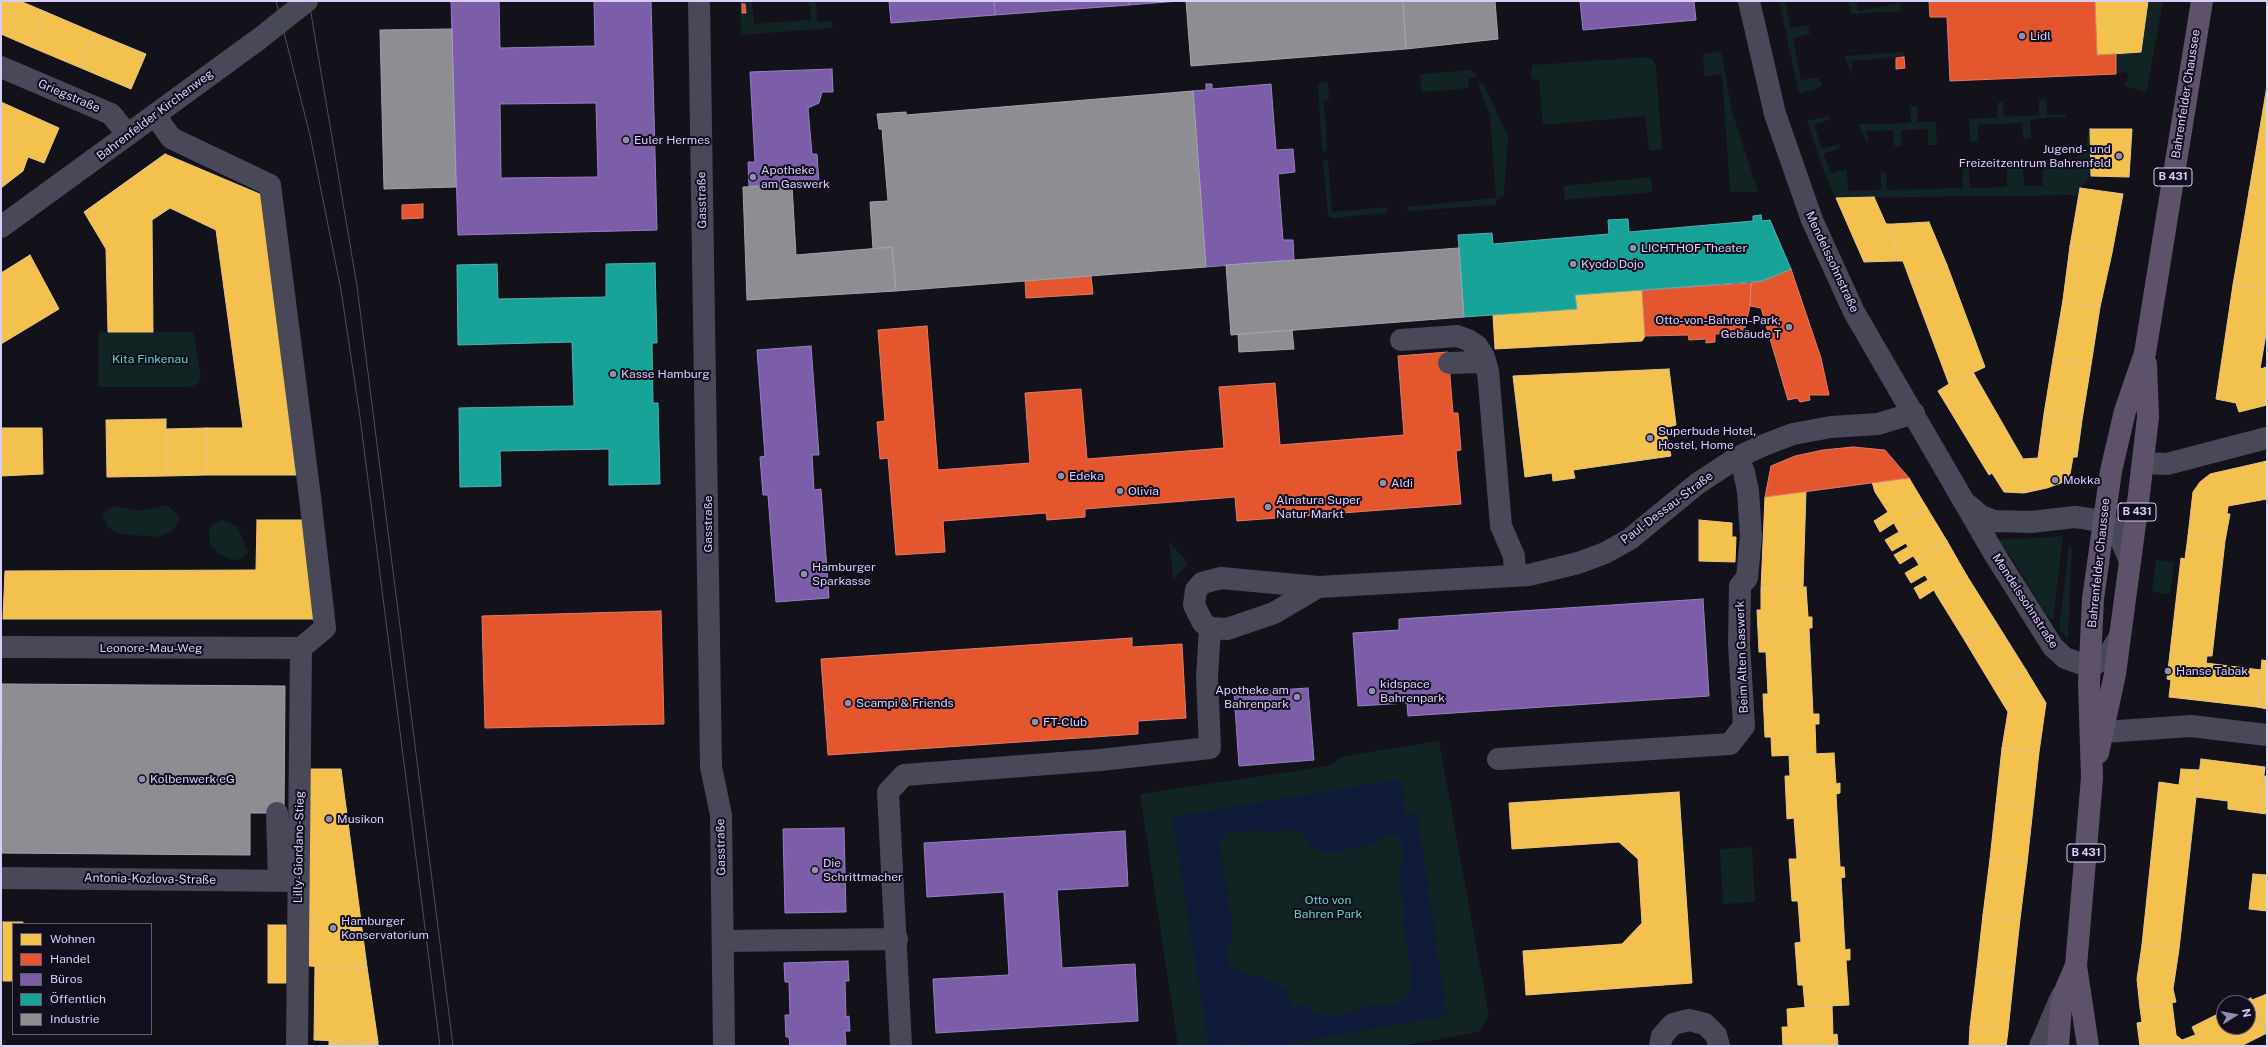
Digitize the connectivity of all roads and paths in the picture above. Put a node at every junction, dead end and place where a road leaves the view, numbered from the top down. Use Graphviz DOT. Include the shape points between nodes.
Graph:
graph roads {
  1 [pos="307,1"];
  2 [pos="699,1"];
  3 [pos="1749,1"];
  4 [pos="2202,1"];
  5 [pos="1,67"];
  6 [pos="155,115"];
  7 [pos="128,135"];
  8 [pos="1,227"];
  9 [pos="1401,340"];
  10 [pos="2145,353"];
  11 [pos="1449,363"];
  12 [pos="1488,371"];
  13 [pos="1914,414"];
  14 [pos="2267,438"];
  15 [pos="1738,457"];
  16 [pos="2143,463"];
  17 [pos="1965,502"];
  18 [pos="2102,521"];
  19 [pos="2130,562"];
  20 [pos="1515,576"];
  21 [pos="1318,587"];
  22 [pos="1210,628"];
  23 [pos="2120,636"];
  24 [pos="1,647"];
  25 [pos="300,648"];
  26 [pos="2090,665"];
  27 [pos="2104,732"];
  28 [pos="2267,735"];
  29 [pos="1498,759"];
  30 [pos="2092,778"];
  31 [pos="277,813"];
  32 [pos="1,878"];
  33 [pos="288,881"];
  34 [pos="897,939"];
  35 [pos="723,941"];
  36 [pos="2076,966"];
  37 [pos="2064,991"];
  38 [pos="297,1046"];
  39 [pos="724,1046"];
  40 [pos="901,1046"];
  41 [pos="1660,1046"];
  42 [pos="1719,1046"];
  43 [pos="2040,1046"];
  44 [pos="2058,1046"];
  45 [pos="2088,1046"];
  1 -- 6 [label="street, Bahrenfelder Kirchenweg"];
  2 -- 35 [label="street, Gasstraße" via="711,767 721,815"];
  3 -- 13 [label="street, Mendelssohnstraße" via="1775,114 1807,207 1854,312"];
  4 -- 10 [label="main road, Bahrenfelder Chaussee / B 431"];
  5 -- 7 [label="street, Griegstraße" via="111,114"];
  6 -- 7 [label="street, Bahrenfelder Kirchenweg"];
  6 -- 25 [label="street" via="171,138 270,185 325,628"];
  7 -- 8 [label="street, Bahrenfelder Kirchenweg"];
  9 -- 12 [label="street" via="1457,336 1477,346"];
  10 -- 16 [label="main road, Bahrenfelder Chaussee / B 431" via="2148,417"];
  10 -- 18 [label="main road, Bahrenfelder Chaussee / B 431" via="2124,411"];
  11 -- 12 [label="street" via="1481,362"];
  12 -- 20 [label="street" via="1501,526 1514,556"];
  13 -- 15 [label="street, Paul-Dessau-Straße" via="1878,424 1831,427 1793,434"];
  13 -- 17 [label="street, Mendelssohnstraße"];
  14 -- 16 [label="street" via="2167,464"];
  15 -- 20 [label="street, Paul-Dessau-Straße" via="1697,484 1633,537 1605,553 1549,571"];
  15 -- 29 [label="street, Beim Alten Gaswerk" via="1748,491 1751,536 1747,578 1740,586 1739,644 1744,726 1730,744"];
  16 -- 19 [label="main road, Bahrenfelder Chaussee / B 431"];
  17 -- 18 [label="street, Mendelssohnstraße" via="1981,516 1994,521 2030,522 2075,517"];
  17 -- 26 [label="street, Mendelssohnstraße" via="2053,647 2065,658 2079,664"];
  18 -- 19 [label="street, Mendelssohnstraße" via="2117,530"];
  18 -- 26 [label="main road, Bahrenfelder Chaussee / B 431" via="2093,599"];
  19 -- 23 [label="main road, Bahrenfelder Chaussee / B 431"];
  20 -- 21 [label="street, Paul-Dessau-Straße"];
  21 -- 22 [label="street, Paul-Dessau-Straße" via="1274,613 1227,629"];
  21 -- 22 [label="street, Paul-Dessau-Straße" via="1232,578 1202,583 1194,598 1197,614"];
  22 -- 34 [label="street" via="1207,677 1210,748 904,775 888,792"];
  23 -- 26 [label="street" via="2109,654"];
  23 -- 27 [label="main road, Bahrenfelder Chaussee / B 431"];
  24 -- 25 [label="street, Leonore-Mau-Weg"];
  25 -- 33 [label="street, Lilly-Giordano-Stieg"];
  26 -- 30 [label="main road, Bahrenfelder Chaussee / B 431"];
  27 -- 28 [label="street" via="2191,726"];
  27 -- 30 [label="main road, Bahrenfelder Chaussee / B 431"];
  30 -- 36 [label="main road, Bahrenfelder Chaussee / B 431"];
  31 -- 33 [label="street"];
  32 -- 33 [label="street, Antonia-Kozlova-Straße"];
  33 -- 38 [label="street, Lilly-Giordano-Stieg"];
  34 -- 35 [label="street"];
  34 -- 40 [label="street"];
  35 -- 39 [label="street, Gasstraße"];
  36 -- 37 [label="main road, Bahrenfelder Chaussee / B 431"];
  36 -- 45 [label="main road, Bahrenfelder Chaussee / B 431"];
  37 -- 43 [label="street"];
  37 -- 44 [label="main road, Bahrenfelder Chaussee / B 431"];
  41 -- 42 [label="street" via="1662,1036 1673,1024 1689,1020 1704,1024 1716,1035"];
}
